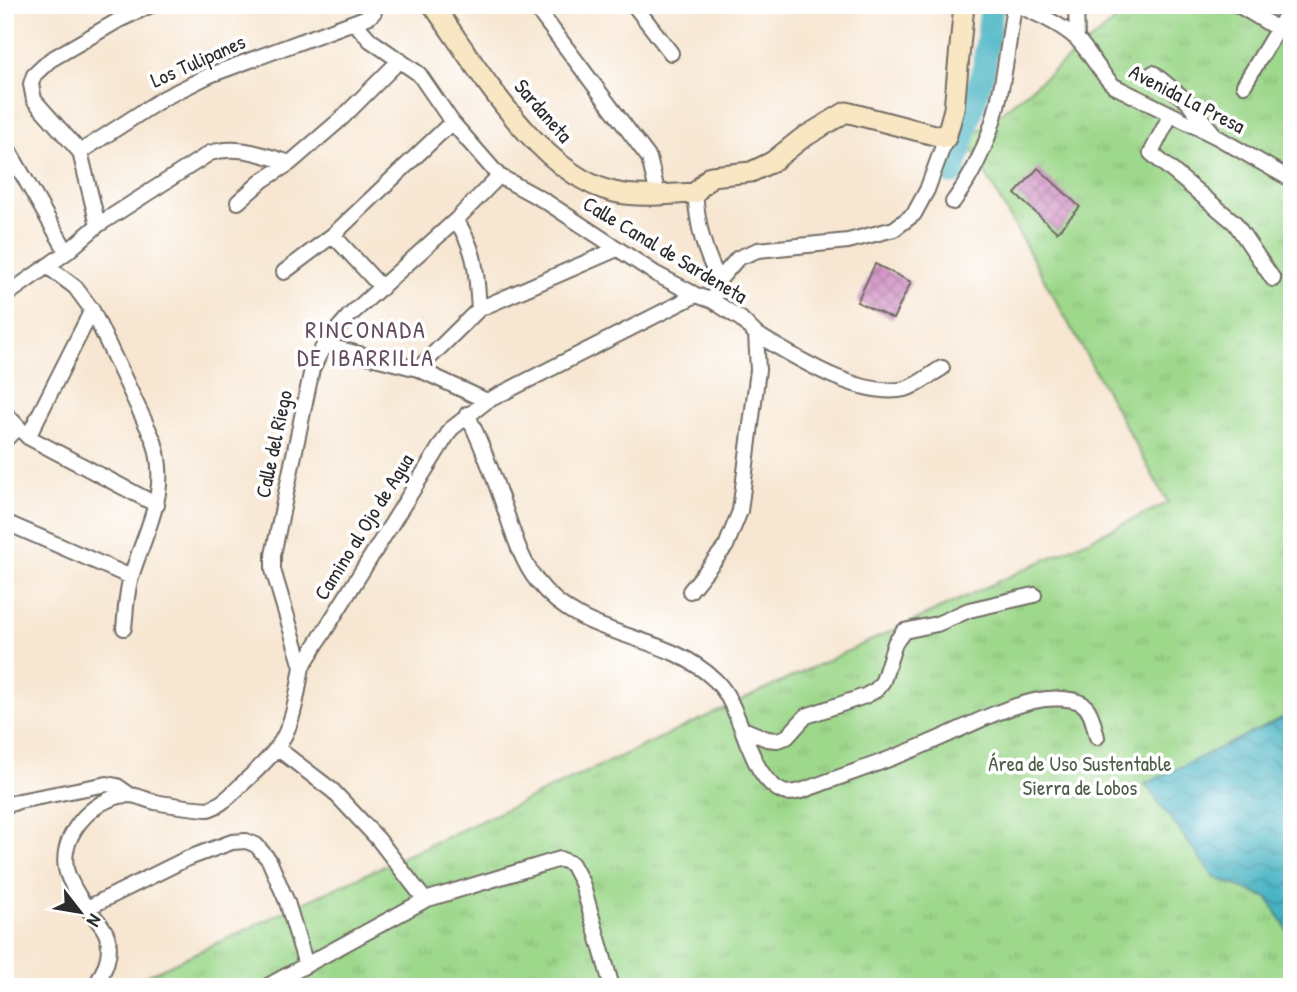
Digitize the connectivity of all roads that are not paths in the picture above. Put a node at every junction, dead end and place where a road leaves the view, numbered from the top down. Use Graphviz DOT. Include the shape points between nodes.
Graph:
graph roads {
  1 [pos="151,5"];
  2 [pos="374,5"];
  3 [pos="433,5"];
  4 [pos="534,5"];
  5 [pos="964,5"];
  6 [pos="1016,5"];
  7 [pos="1076,5"];
  8 [pos="1238,5"];
  9 [pos="1292,5"];
  10 [pos="637,6"];
  11 [pos="354,22"];
  12 [pos="1278,29"];
  13 [pos="1077,39"];
  14 [pos="671,52"];
  15 [pos="400,60"];
  16 [pos="1153,74"];
  17 [pos="1244,85"];
  18 [pos="1170,116"];
  19 [pos="452,122"];
  20 [pos="1217,137"];
  21 [pos="946,138"];
  22 [pos="5,144"];
  23 [pos="80,152"];
  24 [pos="290,163"];
  25 [pos="499,176"];
  26 [pos="1292,180"];
  27 [pos="695,193"];
  28 [pos="658,195"];
  29 [pos="238,202"];
  30 [pos="953,202"];
  31 [pos="456,219"];
  32 [pos="97,225"];
  33 [pos="333,235"];
  34 [pos="617,249"];
  35 [pos="67,252"];
  36 [pos="47,266"];
  37 [pos="284,272"];
  38 [pos="1273,279"];
  39 [pos="719,280"];
  40 [pos="382,288"];
  41 [pos="696,295"];
  42 [pos="5,296"];
  43 [pos="713,301"];
  44 [pos="479,309"];
  45 [pos="92,310"];
  46 [pos="756,334"];
  47 [pos="324,345"];
  48 [pos="942,368"];
  49 [pos="418,369"];
  50 [pos="487,401"];
  51 [pos="5,414"];
  52 [pos="467,414"];
  53 [pos="23,432"];
  54 [pos="5,440"];
  55 [pos="157,505"];
  56 [pos="5,522"];
  57 [pos="131,577"];
  58 [pos="690,591"];
  59 [pos="1034,595"];
  60 [pos="124,628"];
  61 [pos="302,667"];
  62 [pos="743,729"];
  63 [pos="1097,737"];
  64 [pos="277,748"];
  65 [pos="130,795"];
  66 [pos="5,806"];
  67 [pos="425,900"];
  68 [pos="87,908"];
  69 [pos="306,965"];
  70 [pos="96,987"];
  71 [pos="267,987"];
  72 [pos="612,987"];
  1 -- 23 [label="street" via="42,66 34,75 34,100"];
  2 -- 11 [label="street, Los Tulipanes" via="372,15"];
  3 -- 28 [label="street, Sardaneta" via="544,151 576,176 614,192"];
  4 -- 28 [label="street" via="649,158"];
  5 -- 21 [label="street" via="954,109"];
  6 -- 13 [label="street, Avenida La Presa" via="1052,21"];
  6 -- 30 [label="street" via="1002,90 986,146"];
  7 -- 13 [label="street"];
  8 -- 12 [label="street"];
  9 -- 12 [label="street"];
  10 -- 14 [label="street"];
  11 -- 15 [label="street, Calle Canal de Sardeneta" via="370,40"];
  11 -- 23 [label="street, Los Tulipanes" via="210,75 162,99"];
  12 -- 17 [label="street"];
  13 -- 18 [label="street, Avenida La Presa" via="1114,86"];
  15 -- 19 [label="street, Calle Canal de Sardeneta" via="426,83"];
  15 -- 24 [label="street"];
  16 -- 20 [label="street" via="1188,102"];
  18 -- 20 [label="street, Avenida La Presa"];
  18 -- 38 [label="street" via="1151,153 1235,223"];
  19 -- 25 [label="street, Calle Canal de Sardeneta"];
  19 -- 33 [label="street"];
  20 -- 26 [label="street, Avenida La Presa"];
  21 -- 27 [label="street" via="846,112 772,162 751,172 711,176"];
  21 -- 39 [label="street" via="915,214 894,229 848,242 758,250 738,258"];
  22 -- 35 [label="street"];
  23 -- 32 [label="street"];
  24 -- 29 [label="street"];
  24 -- 32 [label="street" via="221,149"];
  25 -- 31 [label="street, Calle del Riego"];
  25 -- 34 [label="street, Calle Canal de Sardeneta"];
  27 -- 28 [label="street, Sardaneta"];
  27 -- 39 [label="street" via="698,231"];
  31 -- 40 [label="street, Calle del Riego"];
  31 -- 44 [label="street" via="475,261"];
  32 -- 35 [label="street"];
  33 -- 37 [label="street"];
  33 -- 40 [label="street"];
  34 -- 41 [label="street, Calle Canal de Sardeneta"];
  34 -- 44 [label="street"];
  35 -- 36 [label="street"];
  36 -- 42 [label="street"];
  36 -- 45 [label="street" via="75,287"];
  39 -- 43 [label="street"];
  40 -- 47 [label="street, Calle del Riego"];
  41 -- 43 [label="street, Calle Canal de Sardeneta"];
  41 -- 50 [label="street, Camino al Ojo de Agua"];
  43 -- 46 [label="street, Calle Canal de Sardeneta"];
  44 -- 49 [label="street"];
  45 -- 53 [label="street"];
  45 -- 55 [label="street" via="155,441 161,475"];
  46 -- 48 [label="street" via="817,370 877,391 907,389"];
  46 -- 58 [label="street, Calle Canal de Sardeneta" via="758,370 740,511 726,546"];
  47 -- 49 [label="street"];
  47 -- 61 [label="street, Calle del Riego" via="307,389 273,555 273,570"];
  49 -- 50 [label="street"];
  50 -- 52 [label="street, Camino al Ojo de Agua"];
  51 -- 53 [label="street"];
  52 -- 61 [label="street, Camino al Ojo de Agua" via="435,454"];
  52 -- 62 [label="street" via="534,578 583,620 658,646 703,670 728,695"];
  53 -- 54 [label="street"];
  53 -- 55 [label="street"];
  55 -- 57 [label="street"];
  56 -- 57 [label="street"];
  57 -- 60 [label="street"];
  59 -- 62 [label="street" via="904,631 876,690 806,716 787,737 767,739"];
  61 -- 64 [label="street" via="294,710"];
  62 -- 63 [label="street" via="763,774 782,792 791,793 889,760 1037,700 1081,703 1091,716"];
  64 -- 65 [label="street" via="227,799 208,809"];
  64 -- 67 [label="street" via="333,791"];
  65 -- 66 [label="street" via="107,784"];
  65 -- 68 [label="street" via="107,800 78,820 66,858 68,876"];
  67 -- 69 [label="street"];
  67 -- 72 [label="street" via="553,860 567,860 582,883"];
  68 -- 69 [label="street" via="186,859 246,841 269,860"];
  68 -- 70 [label="street" via="102,926 109,950"];
  69 -- 71 [label="street"];
}
